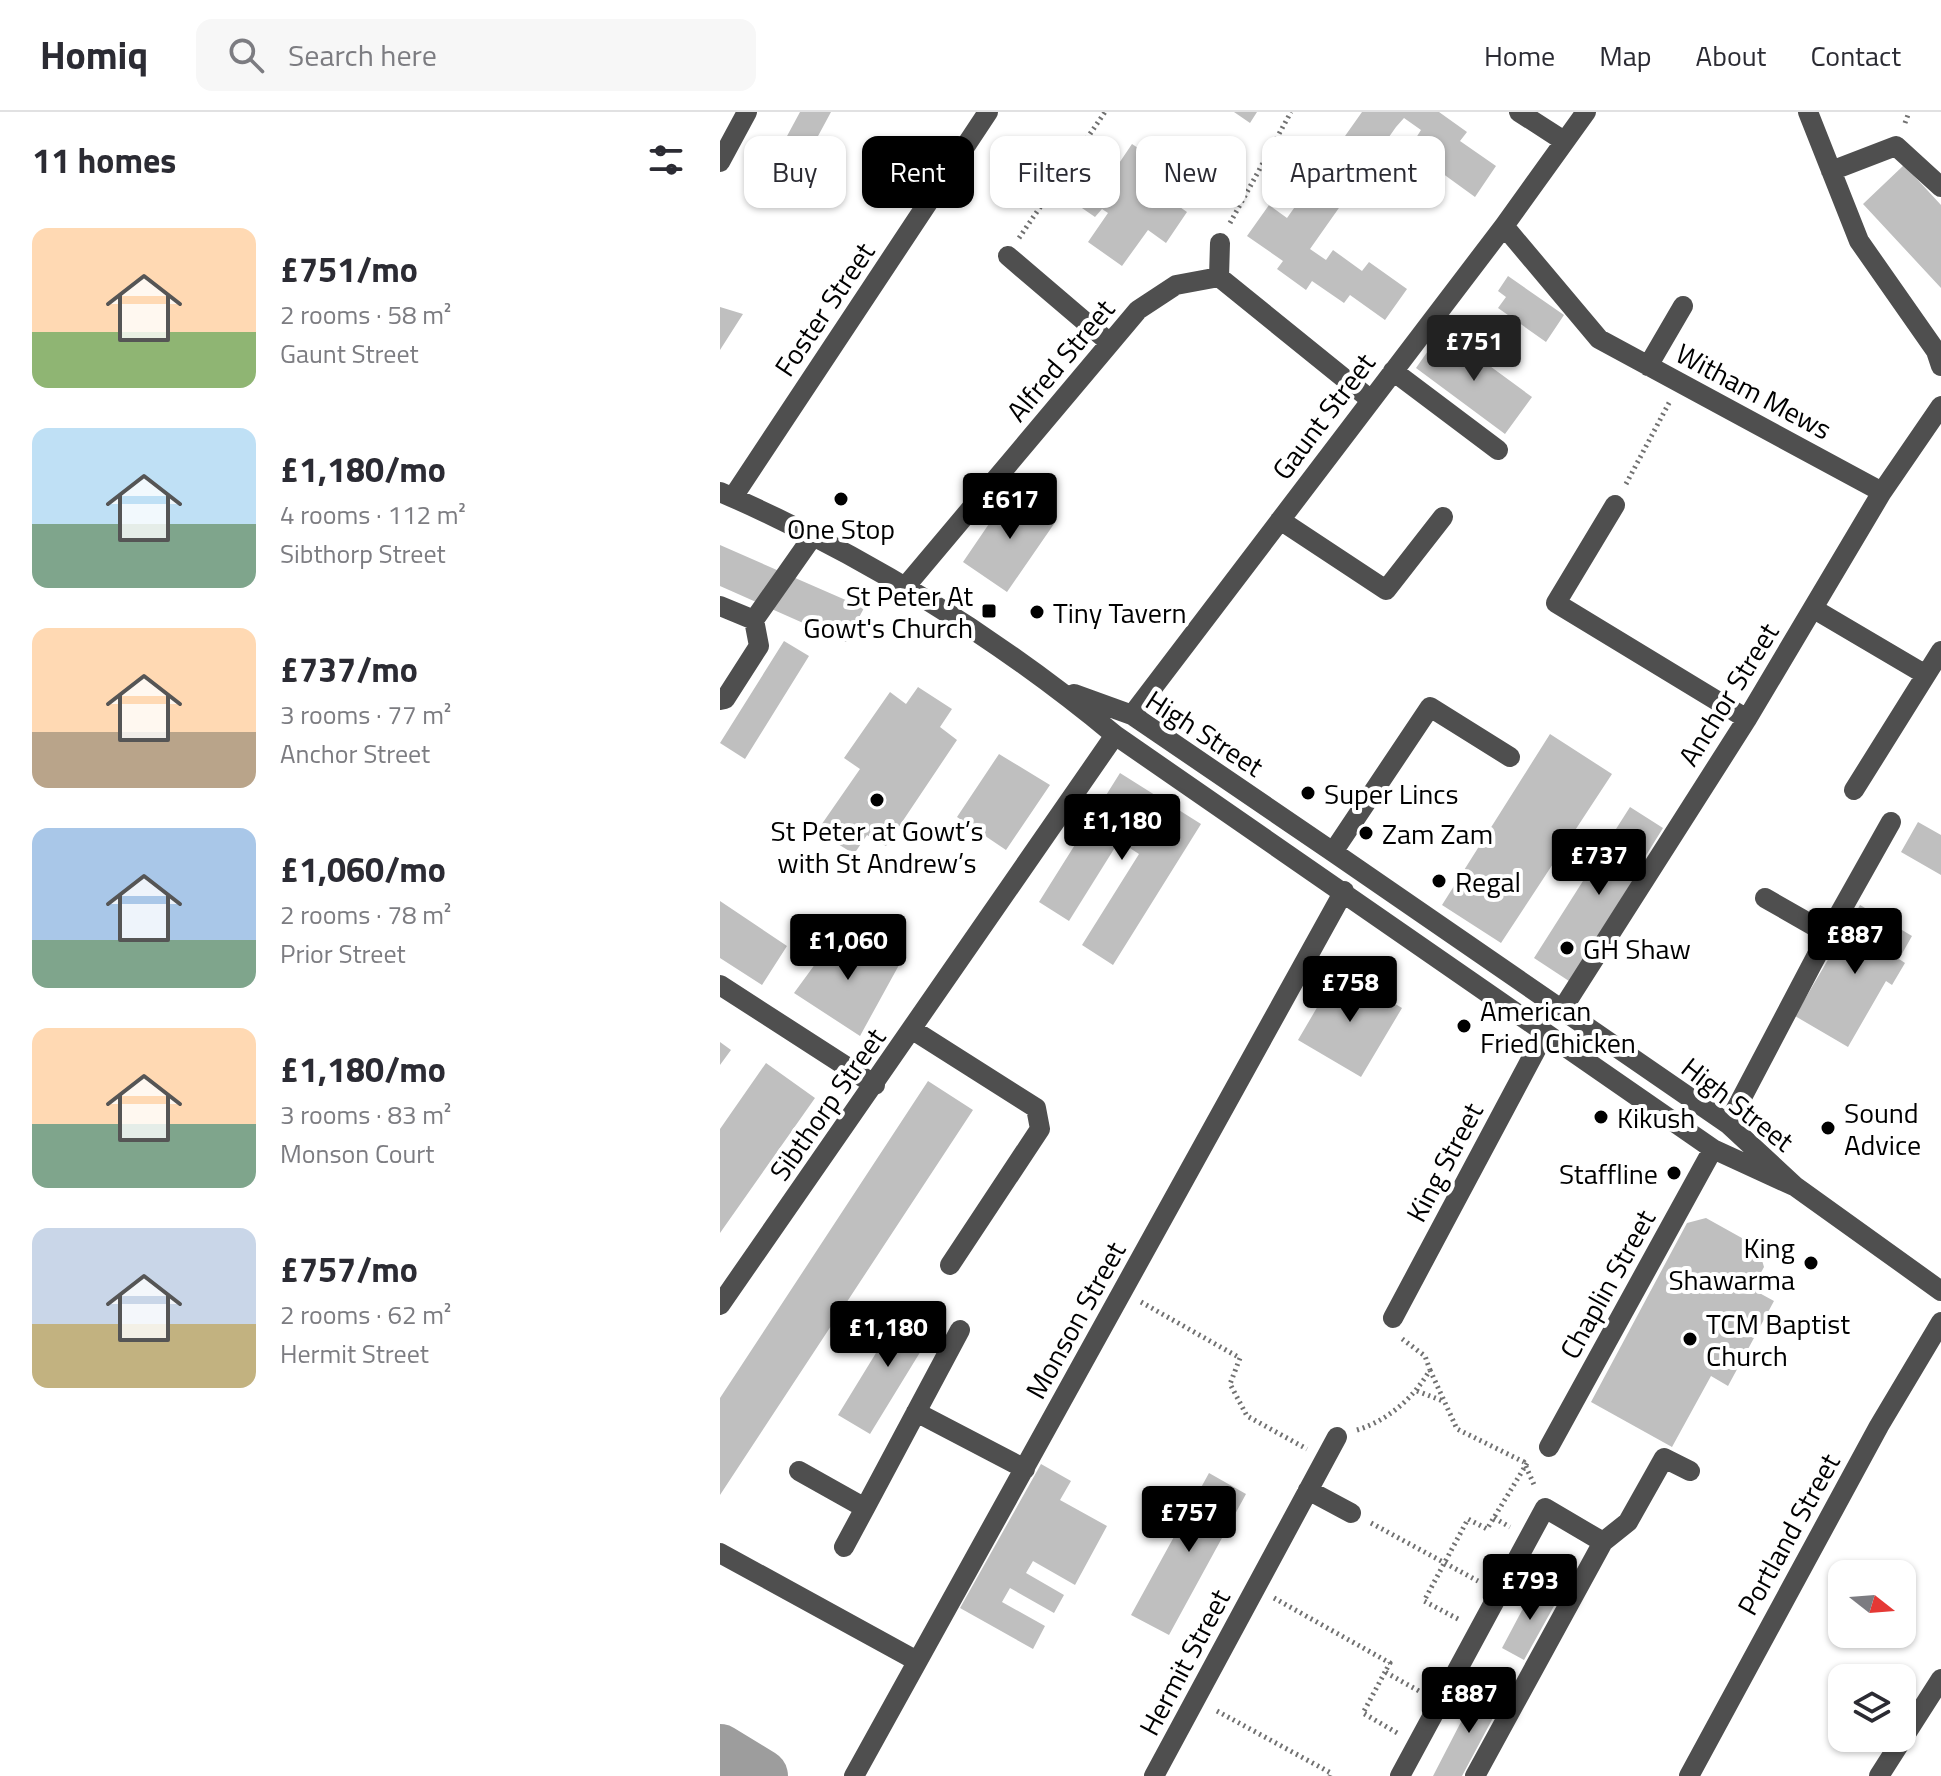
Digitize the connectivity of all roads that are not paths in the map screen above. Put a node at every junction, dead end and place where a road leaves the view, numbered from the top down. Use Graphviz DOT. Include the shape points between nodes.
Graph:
graph roads {
  1 [pos="747,112"];
  2 [pos="988,112"];
  3 [pos="1519,112"];
  4 [pos="1586,112"];
  5 [pos="1808,112"];
  6 [pos="1564,141"];
  7 [pos="720,162"];
  8 [pos="1831,171"];
  9 [pos="1941,187"];
  10 [pos="1504,226"];
  11 [pos="1220,243"];
  12 [pos="1008,256"];
  13 [pos="1219,277"];
  14 [pos="1683,306"];
  15 [pos="1110,343"];
  16 [pos="1648,366"];
  17 [pos="1941,366"];
  18 [pos="1393,371"];
  19 [pos="1371,400"];
  20 [pos="1941,406"];
  21 [pos="1498,450"];
  22 [pos="1882,492"];
  23 [pos="726,495"];
  24 [pos="1615,505"];
  25 [pos="1443,517"];
  26 [pos="1280,520"];
  27 [pos="813,536"];
  28 [pos="905,587"];
  29 [pos="720,606"];
  30 [pos="1814,609"];
  31 [pos="754,620"];
  32 [pos="1941,651"];
  33 [pos="1926,675"];
  34 [pos="1059,689"];
  35 [pos="720,700"];
  36 [pos="1132,715"];
  37 [pos="1747,719"];
  38 [pos="1115,735"];
  39 [pos="1510,757"];
  40 [pos="1854,790"];
  41 [pos="1891,822"];
  42 [pos="1333,852"];
  43 [pos="1344,891"];
  44 [pos="1765,898"];
  45 [pos="1828,934"];
  46 [pos="720,985"];
  47 [pos="1561,1011"];
  48 [pos="913,1030"];
  49 [pos="1545,1033"];
  50 [pos="875,1085"];
  51 [pos="1728,1124"];
  52 [pos="1713,1149"];
  53 [pos="1796,1187"];
  54 [pos="950,1265"];
  55 [pos="1941,1291"];
  56 [pos="723,1293"];
  57 [pos="1393,1318"];
  58 [pos="1941,1322"];
  59 [pos="960,1330"];
  60 [pos="916,1412"];
  61 [pos="1337,1437"];
  62 [pos="1549,1447"];
  63 [pos="1025,1469"];
  64 [pos="799,1471"];
  65 [pos="1690,1471"];
  66 [pos="1308,1490"];
  67 [pos="865,1508"];
  68 [pos="1351,1513"];
  69 [pos="1603,1542"];
  70 [pos="844,1547"];
  71 [pos="720,1553"];
  72 [pos="917,1661"];
  73 [pos="1941,1679"];
  74 [pos="854,1776"];
  75 [pos="1154,1776"];
  76 [pos="1400,1776"];
  77 [pos="1475,1776"];
  78 [pos="1689,1776"];
  79 [pos="1879,1776"];
  1 -- 7 [label="street"];
  2 -- 23 [label="street, Foster Street"];
  3 -- 6 [label="street"];
  4 -- 6 [label="street, Gaunt Street"];
  5 -- 8 [label="street"];
  6 -- 10 [label="street, Gaunt Street"];
  8 -- 9 [label="street" via="1896,146"];
  8 -- 17 [label="street" via="1859,241 1936,351"];
  10 -- 16 [label="street, Witham Mews" via="1599,339"];
  10 -- 18 [label="street, Gaunt Street"];
  11 -- 13 [label="street"];
  12 -- 15 [label="street"];
  13 -- 15 [label="street, Alfred Street" via="1176,285 1138,310"];
  13 -- 19 [label="street"];
  14 -- 16 [label="street"];
  15 -- 28 [label="street, Alfred Street"];
  16 -- 22 [label="street, Witham Mews"];
  18 -- 19 [label="street, Gaunt Street"];
  18 -- 21 [label="street"];
  19 -- 26 [label="street, Gaunt Street"];
  20 -- 22 [label="street, Anchor Street"];
  22 -- 30 [label="street, Anchor Street"];
  23 -- 27 [label="street"];
  24 -- 37 [label="street" via="1556,603"];
  25 -- 26 [label="street" via="1386,590"];
  26 -- 36 [label="street, Gaunt Street"];
  27 -- 28 [label="street"];
  27 -- 31 [label="street"];
  28 -- 34 [label="street"];
  29 -- 31 [label="street"];
  30 -- 33 [label="street"];
  30 -- 37 [label="street, Anchor Street"];
  31 -- 35 [label="street" via="759,646"];
  32 -- 33 [label="street"];
  33 -- 40 [label="street"];
  34 -- 36 [label="street, High Street"];
  34 -- 38 [label="street, High Street"];
  36 -- 42 [label="street, High Street"];
  37 -- 47 [label="street, Anchor Street"];
  38 -- 43 [label="street, High Street"];
  38 -- 48 [label="street, Sibthorp Street"];
  39 -- 42 [label="street" via="1430,707"];
  41 -- 45 [label="street"];
  42 -- 47 [label="street, High Street"];
  43 -- 49 [label="street, High Street"];
  43 -- 63 [label="street, Monson Street"];
  44 -- 45 [label="street"];
  45 -- 51 [label="street"];
  46 -- 50 [label="street"];
  47 -- 51 [label="street, High Street"];
  48 -- 50 [label="street, Sibthorp Street"];
  48 -- 54 [label="street" via="1036,1108 1040,1129"];
  49 -- 52 [label="street, High Street"];
  49 -- 57 [label="street, King Street"];
  50 -- 56 [label="street, Sibthorp Street"];
  51 -- 53 [label="street, High Street"];
  52 -- 53 [label="street, High Street"];
  52 -- 62 [label="street, Chaplin Street"];
  53 -- 55 [label="street"];
  58 -- 78 [label="street, Portland Street"];
  59 -- 60 [label="street"];
  60 -- 63 [label="street"];
  60 -- 67 [label="street"];
  61 -- 66 [label="street, Hermit Street"];
  63 -- 72 [label="street, Monson Street"];
  64 -- 67 [label="street"];
  65 -- 69 [label="street" via="1664,1458 1628,1522"];
  66 -- 68 [label="street"];
  66 -- 75 [label="street, Hermit Street"];
  67 -- 70 [label="street"];
  69 -- 76 [label="street" via="1545,1508"];
  69 -- 77 [label="street"];
  71 -- 72 [label="street"];
  72 -- 74 [label="street, Monson Street"];
  73 -- 79 [label="street"];
}
